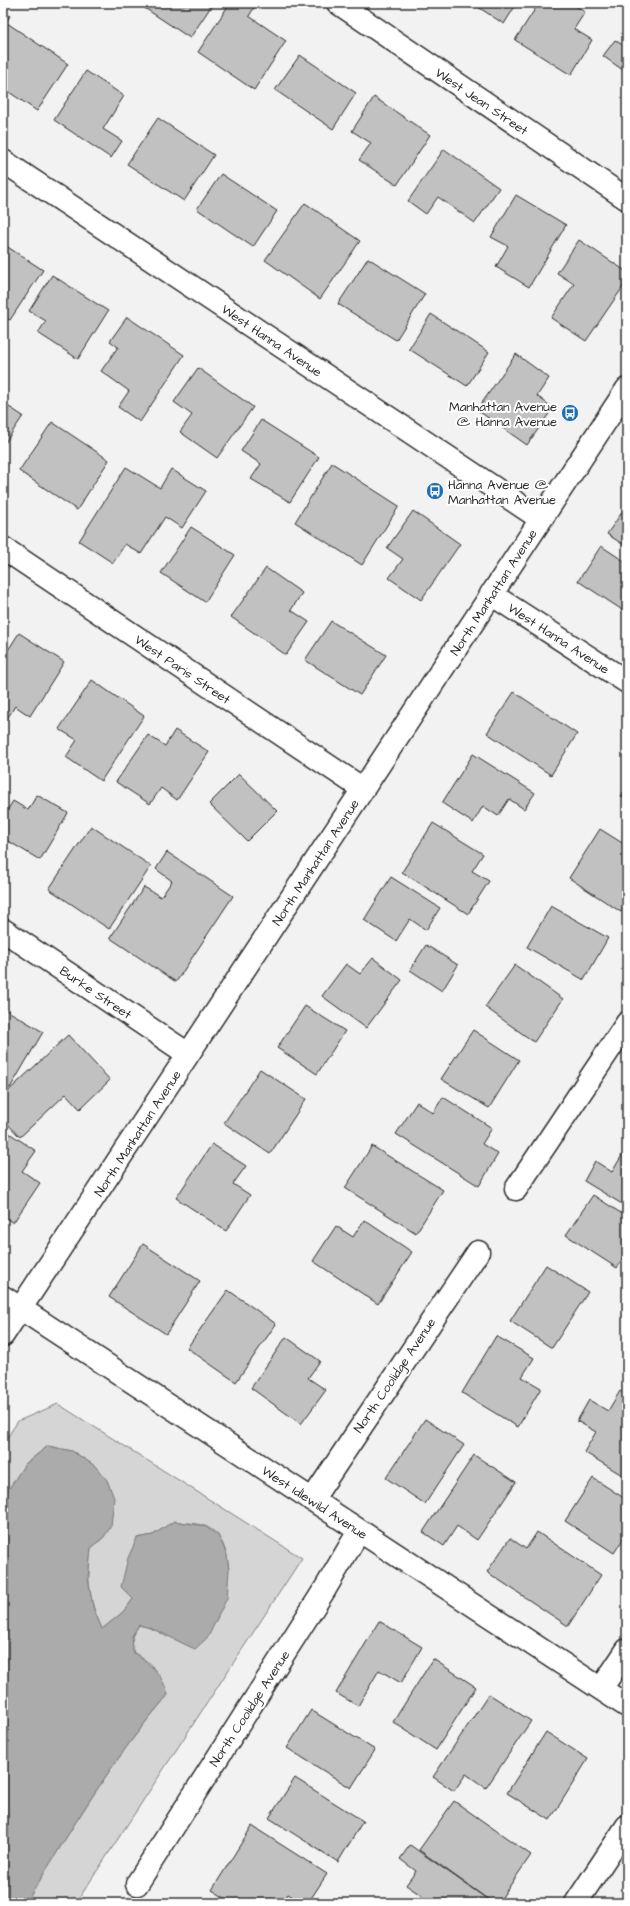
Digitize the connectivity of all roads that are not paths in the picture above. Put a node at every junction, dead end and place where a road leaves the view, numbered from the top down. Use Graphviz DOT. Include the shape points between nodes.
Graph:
graph roads {
  1 [pos="338,3"];
  2 [pos="3,162"];
  3 [pos="627,199"];
  4 [pos="627,389"];
  5 [pos="541,519"];
  6 [pos="3,548"];
  7 [pos="491,594"];
  8 [pos="627,682"];
  9 [pos="363,789"];
  10 [pos="3,930"];
  11 [pos="627,1023"];
  12 [pos="188,1054"];
  13 [pos="516,1189"];
  14 [pos="478,1252"];
  15 [pos="12,1303"];
  16 [pos="3,1335"];
  17 [pos="312,1500"];
  18 [pos="359,1531"];
  19 [pos="627,1650"];
  20 [pos="601,1689"];
  21 [pos="627,1706"];
  22 [pos="627,1826"];
  23 [pos="137,1884"];
  24 [pos="576,1903"];
  1 -- 3 [label="street, West Jean Street"];
  2 -- 5 [label="street, West Hanna Avenue"];
  4 -- 5 [label="street, North Manhattan Avenue"];
  5 -- 7 [label="street, North Manhattan Avenue"];
  6 -- 9 [label="street, West Paris Street"];
  7 -- 8 [label="street, West Hanna Avenue"];
  7 -- 9 [label="street, North Manhattan Avenue"];
  9 -- 12 [label="street, North Manhattan Avenue"];
  10 -- 12 [label="street, Burke Street"];
  11 -- 13 [label="street"];
  12 -- 15 [label="street, North Manhattan Avenue"];
  14 -- 17 [label="street, North Coolidge Avenue"];
  15 -- 16 [label="street, North Manhattan Avenue"];
  15 -- 17 [label="street, West Idlewild Avenue"];
  17 -- 18 [label="street, West Idlewild Avenue"];
  18 -- 20 [label="street, West Idlewild Avenue"];
  18 -- 23 [label="street, North Coolidge Avenue" via="325,1589"];
  19 -- 20 [label="street"];
  20 -- 21 [label="street, West Idlewild Avenue"];
  22 -- 24 [label="street"];
}
